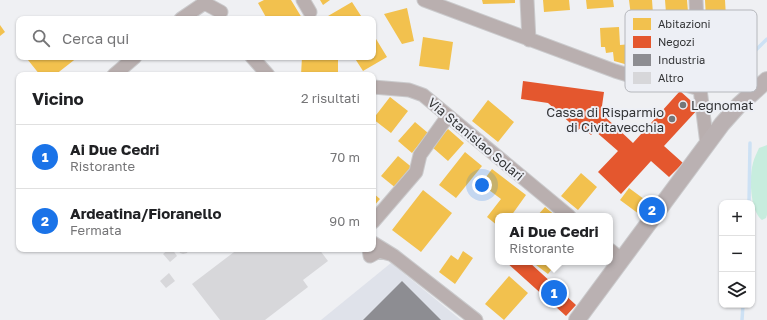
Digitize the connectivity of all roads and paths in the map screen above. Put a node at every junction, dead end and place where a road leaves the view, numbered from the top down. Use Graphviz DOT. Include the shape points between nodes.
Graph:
graph roads {
  1 [pos="303,0"];
  2 [pos="424,0"];
  3 [pos="527,0"];
  4 [pos="696,0"];
  5 [pos="208,1"];
  6 [pos="696,10"];
  7 [pos="310,12"];
  8 [pos="186,16"];
  9 [pos="223,16"];
  10 [pos="529,40"];
  11 [pos="132,60"];
  12 [pos="255,60"];
  13 [pos="118,72"];
  14 [pos="265,72"];
  15 [pos="625,74"];
  16 [pos="767,80"];
  17 [pos="376,87"];
  18 [pos="757,89"];
  19 [pos="700,92"];
  20 [pos="754,92"];
  21 [pos="448,116"];
  22 [pos="707,144"];
  23 [pos="565,213"];
  24 [pos="376,219"];
  25 [pos="376,245"];
  26 [pos="369,252"];
  27 [pos="390,254"];
  28 [pos="616,255"];
  29 [pos="610,265"];
  30 [pos="476,320"];
  31 [pos="578,320"];
  1 -- 7 [label="street"];
  2 -- 10 [label="street"];
  3 -- 10 [label="street"];
  4 -- 6 [label="street"];
  5 -- 8 [label="street"];
  5 -- 9 [label="street"];
  10 -- 15 [label="street"];
  11 -- 13 [label="street"];
  12 -- 14 [label="street"];
  16 -- 18 [label="main road"];
  17 -- 21 [label="street, Via Stanislao Solari" via="416,92"];
  19 -- 22 [label="street"];
  20 -- 22 [label="main road" via="739,105"];
  21 -- 23 [label="street, Via Stanislao Solari"];
  21 -- 24 [label="street" via="420,155 416,172"];
  22 -- 28 [label="main road"];
  25 -- 27 [label="street"];
  26 -- 27 [label="street" via="370,256 378,252"];
  27 -- 30 [label="street"];
  29 -- 31 [label="main road"];
}
